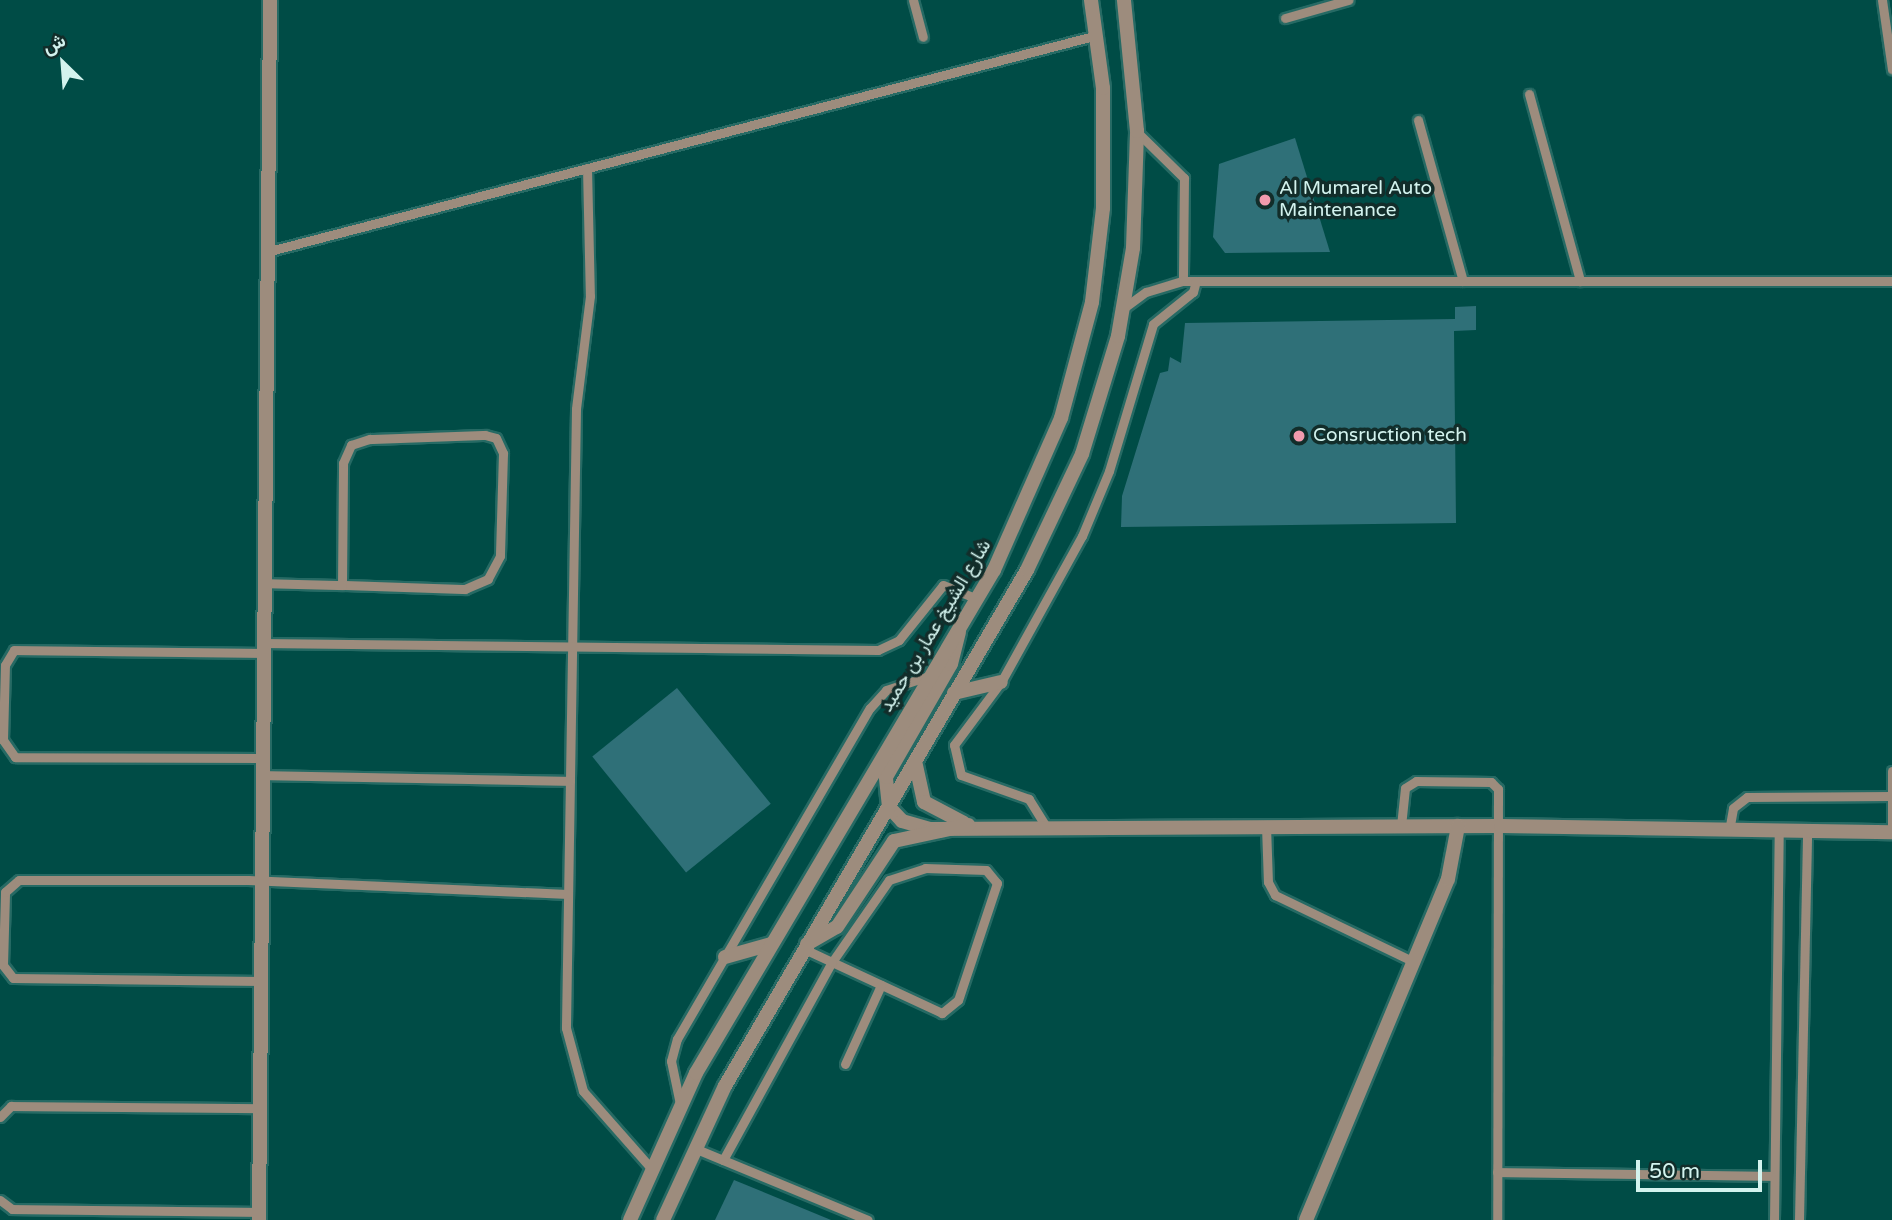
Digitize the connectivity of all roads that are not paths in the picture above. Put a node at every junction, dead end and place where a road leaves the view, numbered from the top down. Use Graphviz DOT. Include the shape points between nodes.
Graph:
graph roads {
  1 [pos="270,0"];
  2 [pos="912,0"];
  3 [pos="1091,0"];
  4 [pos="1124,0"];
  5 [pos="1348,0"];
  6 [pos="1882,0"];
  7 [pos="1285,18"];
  8 [pos="1097,35"];
  9 [pos="923,37"];
  10 [pos="1892,69"];
  11 [pos="1529,94"];
  12 [pos="1418,120"];
  13 [pos="1137,131"];
  14 [pos="587,168"];
  15 [pos="266,252"];
  16 [pos="1183,281"];
  17 [pos="1196,281"];
  18 [pos="1463,281"];
  19 [pos="1580,281"];
  20 [pos="1892,281"];
  21 [pos="1125,307"];
  22 [pos="263,583"];
  23 [pos="342,585"];
  24 [pos="977,599"];
  25 [pos="959,627"];
  26 [pos="573,647"];
  27 [pos="262,648"];
  28 [pos="929,676"];
  29 [pos="1001,682"];
  30 [pos="954,693"];
  31 [pos="262,758"];
  32 [pos="915,761"];
  33 [pos="1892,771"];
  34 [pos="262,775"];
  35 [pos="570,780"];
  36 [pos="1892,796"];
  37 [pos="889,807"];
  38 [pos="968,825"];
  39 [pos="1045,825"];
  40 [pos="1266,825"];
  41 [pos="1501,825"];
  42 [pos="1401,826"];
  43 [pos="1458,826"];
  44 [pos="1728,831"];
  45 [pos="1779,831"];
  46 [pos="1807,831"];
  47 [pos="1892,832"];
  48 [pos="261,880"];
  49 [pos="568,894"];
  50 [pos="771,944"];
  51 [pos="805,947"];
  52 [pos="725,957"];
  53 [pos="832,962"];
  54 [pos="1414,962"];
  55 [pos="261,981"];
  56 [pos="881,985"];
  57 [pos="845,1064"];
  58 [pos="680,1104"];
  59 [pos="260,1108"];
  60 [pos="0,1117"];
  61 [pos="694,1148"];
  62 [pos="723,1160"];
  63 [pos="651,1168"];
  64 [pos="1497,1172"];
  65 [pos="1774,1176"];
  66 [pos="0,1200"];
  67 [pos="259,1216"];
  68 [pos="630,1220"];
  69 [pos="663,1220"];
  70 [pos="868,1220"];
  71 [pos="1306,1220"];
  72 [pos="1497,1220"];
  73 [pos="1774,1220"];
  74 [pos="1799,1220"];
  1 -- 15 [label="street"];
  2 -- 9 [label="lane"];
  3 -- 8 [label="street, شارع الشيخ عمار بن حميد"];
  4 -- 13 [label="street"];
  5 -- 7 [label="lane"];
  6 -- 10 [label="lane"];
  8 -- 14 [label="lane"];
  8 -- 24 [label="street, شارع الشيخ عمار بن حميد" via="1103,208 1086,332 1050,446"];
  11 -- 19 [label="lane"];
  12 -- 18 [label="lane"];
  13 -- 16 [label="lane" via="1184,178"];
  13 -- 21 [label="street"];
  14 -- 15 [label="lane"];
  14 -- 26 [label="lane" via="590,296 576,409"];
  15 -- 22 [label="street"];
  16 -- 17 [label="lane"];
  16 -- 21 [label="lane"];
  17 -- 18 [label="lane"];
  17 -- 29 [label="lane" via="1193,292 1153,324 1096,504"];
  18 -- 19 [label="lane"];
  19 -- 20 [label="lane"];
  21 -- 30 [label="street" via="1102,395 1066,492"];
  22 -- 23 [label="lane"];
  22 -- 27 [label="street"];
  23 -- 23 [label="lane" via="465,589 488,579 500,556 500,442 485,435 370,439 351,445 343,463"];
  24 -- 25 [label="street, شارع الشيخ عمار بن حميد"];
  24 -- 26 [label="lane" via="955,586 938,588 899,640 878,650"];
  25 -- 28 [label="street, شارع الشيخ عمار بن حميد"];
  25 -- 37 [label="street" via="955,656 886,777"];
  26 -- 27 [label="lane"];
  26 -- 35 [label="lane"];
  27 -- 31 [label="street"];
  27 -- 31 [label="lane" via="15,650 5,665 3,740 7,752 20,757"];
  28 -- 50 [label="street, شارع الشيخ عمار بن حميد"];
  28 -- 52 [label="lane" via="893,686 874,701"];
  29 -- 30 [label="street"];
  29 -- 39 [label="lane" via="958,738 953,760 967,780 1029,799"];
  30 -- 32 [label="street"];
  31 -- 34 [label="street"];
  32 -- 37 [label="street"];
  32 -- 38 [label="street" via="925,802"];
  33 -- 36 [label="lane"];
  34 -- 35 [label="lane"];
  34 -- 48 [label="street"];
  35 -- 49 [label="lane"];
  36 -- 44 [label="lane" via="1747,797 1733,808"];
  36 -- 47 [label="lane"];
  37 -- 38 [label="street" via="920,828"];
  37 -- 51 [label="street"];
  38 -- 39 [label="street"];
  38 -- 51 [label="street" via="894,841 837,927"];
  39 -- 40 [label="street"];
  40 -- 42 [label="street"];
  40 -- 54 [label="lane" via="1268,882 1275,895"];
  41 -- 42 [label="lane" via="1498,789 1491,782 1451,779 1405,788"];
  41 -- 43 [label="street"];
  41 -- 44 [label="street"];
  41 -- 64 [label="lane"];
  42 -- 43 [label="street"];
  43 -- 54 [label="street" via="1453,867"];
  44 -- 45 [label="street"];
  45 -- 46 [label="street"];
  45 -- 65 [label="lane"];
  46 -- 47 [label="street"];
  46 -- 74 [label="lane"];
  48 -- 49 [label="lane"];
  48 -- 55 [label="street"];
  48 -- 55 [label="lane" via="14,881 5,892 3,961 6,973 18,979"];
  49 -- 63 [label="lane" via="570,1061 592,1105"];
  50 -- 52 [label="street"];
  50 -- 58 [label="street, شارع الشيخ عمار بن حميد"];
  51 -- 53 [label="lane"];
  51 -- 61 [label="street"];
  52 -- 58 [label="lane" via="674,1046"];
  53 -- 56 [label="lane"];
  53 -- 56 [label="lane" via="880,890 900,873 925,868 991,873 997,889 952,1009 937,1012"];
  53 -- 62 [label="lane"];
  54 -- 71 [label="street"];
  55 -- 59 [label="street"];
  56 -- 57 [label="lane"];
  58 -- 63 [label="street, شارع الشيخ عمار بن حميد"];
  59 -- 60 [label="lane" via="15,1105"];
  59 -- 67 [label="street"];
  61 -- 62 [label="lane"];
  61 -- 69 [label="street"];
  62 -- 70 [label="lane"];
  63 -- 68 [label="street, شارع الشيخ عمار بن حميد"];
  64 -- 65 [label="lane"];
  64 -- 72 [label="lane"];
  65 -- 73 [label="lane"];
  66 -- 67 [label="lane" via="12,1209"];
}
